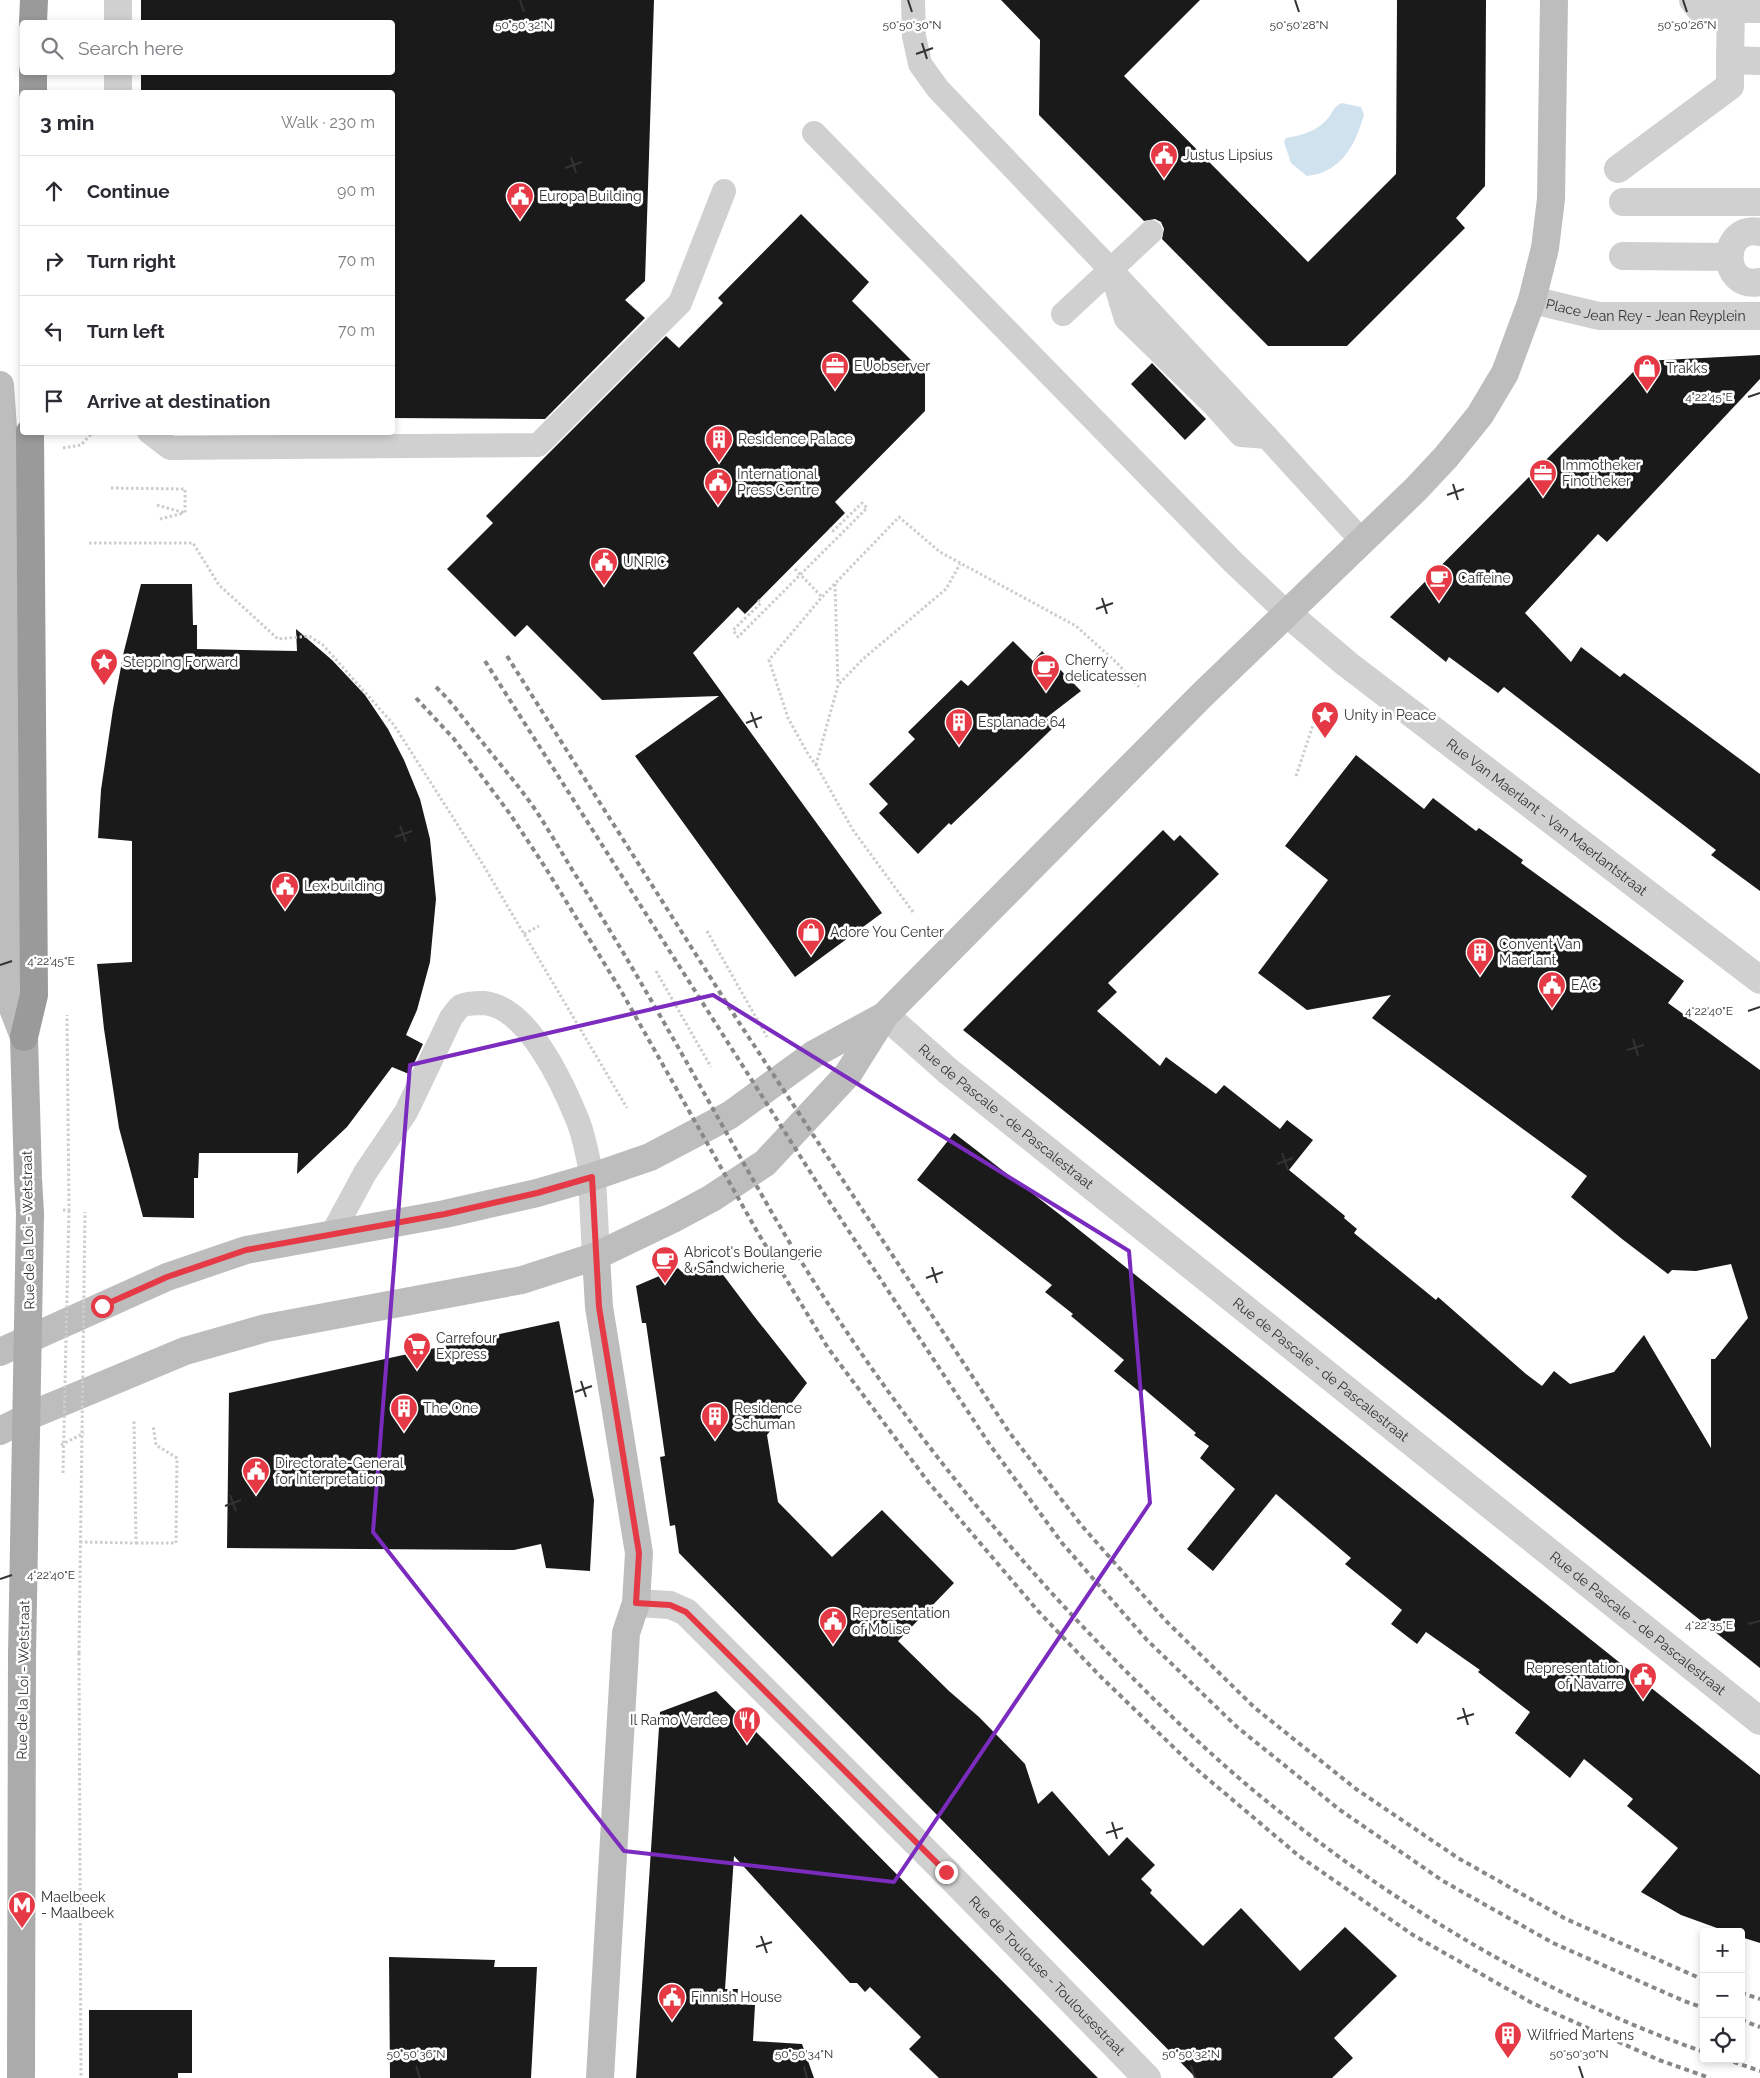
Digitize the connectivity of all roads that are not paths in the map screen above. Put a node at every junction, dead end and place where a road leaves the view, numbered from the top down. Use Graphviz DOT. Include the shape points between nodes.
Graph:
graph roads {
  1 [pos="34,0"];
  2 [pos="118,0"];
  3 [pos="913,0"];
  4 [pos="1554,0"];
  5 [pos="1693,0"];
  6 [pos="1731,9"];
  7 [pos="1760,10"];
  8 [pos="34,20"];
  9 [pos="118,20"];
  10 [pos="1730,60"];
  11 [pos="1760,61"];
  12 [pos="33,75"];
  13 [pos="118,75"];
  14 [pos="32,90"];
  15 [pos="118,90"];
  16 [pos="814,133"];
  17 [pos="1618,169"];
  18 [pos="724,191"];
  19 [pos="1623,202"];
  20 [pos="1760,202"];
  21 [pos="1151,232"];
  22 [pos="1760,232"];
  23 [pos="1623,256"];
  24 [pos="1729,257"];
  25 [pos="1111,270"];
  26 [pos="1760,282"];
  27 [pos="1532,300"];
  28 [pos="1063,314"];
  29 [pos="1760,316"];
  30 [pos="0,385"];
  31 [pos="2,427"];
  32 [pos="30,435"];
  33 [pos="153,435"];
  34 [pos="1363,542"];
  35 [pos="1288,614"];
  36 [pos="3,894"];
  37 [pos="1760,980"];
  38 [pos="885,1015"];
  39 [pos="24,1037"];
  40 [pos="592,1177"];
  41 [pos="331,1236"];
  42 [pos="596,1256"];
  43 [pos="0,1352"];
  44 [pos="0,1431"];
  45 [pos="636,1603"];
  46 [pos="1760,1721"];
  47 [pos="21,2078"];
  48 [pos="600,2078"];
  49 [pos="1147,2078"];
  1 -- 8 [label="highway"];
  2 -- 9 [label="street"];
  3 -- 25 [label="lane" via="914,36 920,64 938,89"];
  4 -- 27 [label="street" via="1551,199 1545,248"];
  5 -- 6 [label="street" via="1700,9"];
  6 -- 7 [label="street"];
  6 -- 10 [label="street"];
  10 -- 11 [label="street"];
  10 -- 17 [label="street" via="1730,86"];
  12 -- 14 [label="highway"];
  13 -- 15 [label="street"];
  16 -- 35 [label="lane" via="1233,562"];
  18 -- 33 [label="lane" via="680,303 538,445 170,448"];
  19 -- 20 [label="street"];
  21 -- 25 [label="lane"];
  22 -- 24 [label="street" via="1745,233 1736,238 1730,247"];
  23 -- 24 [label="street"];
  24 -- 26 [label="street" via="1730,267 1736,275 1744,281"];
  25 -- 28 [label="lane"];
  25 -- 34 [label="lane"];
  27 -- 29 [label="street, Place Jean Rey - Jean Reyplein" via="1599,316"];
  27 -- 34 [label="street" via="1506,373 1480,415 1446,457"];
  30 -- 31 [label="street, Rue de la Loi - Wetstraat"];
  31 -- 36 [label="street, Rue de la Loi - Wetstraat"];
  32 -- 39 [label="highway" via="34,995"];
  34 -- 35 [label="street"];
  35 -- 37 [label="street, Rue Van Maerlant - Van Maerlantstraat" via="1347,664"];
  35 -- 38 [label="street" via="1202,696"];
  36 -- 39 [label="street, Rue de la Loi - Wetstraat" via="7,993"];
  38 -- 40 [label="street" via="814,1054 730,1115 650,1156"];
  38 -- 42 [label="street" via="848,1074 765,1163 712,1198"];
  38 -- 46 [label="street, Rue de Pascale - de Pascalestraat" via="956,1077"];
  39 -- 47 [label="main road, Rue de la Loi - Wetstraat, bridge" via="30,1214 22,1655"];
  40 -- 41 [label="street" via="445,1214"];
  40 -- 41 [label="lane" via="579,1124 537,1043 515,1016 492,1004 462,1006 451,1018 406,1112 365,1173"];
  40 -- 42 [label="street"];
  41 -- 43 [label="street" via="246,1250 167,1277"];
  42 -- 44 [label="street" via="522,1280 266,1328 185,1351"];
  42 -- 45 [label="street" via="599,1307 639,1553"];
  45 -- 48 [label="street" via="626,1633"];
  45 -- 49 [label="street, Rue de Toulouse - Toulousestraat" via="670,1605 686,1612"];
}
